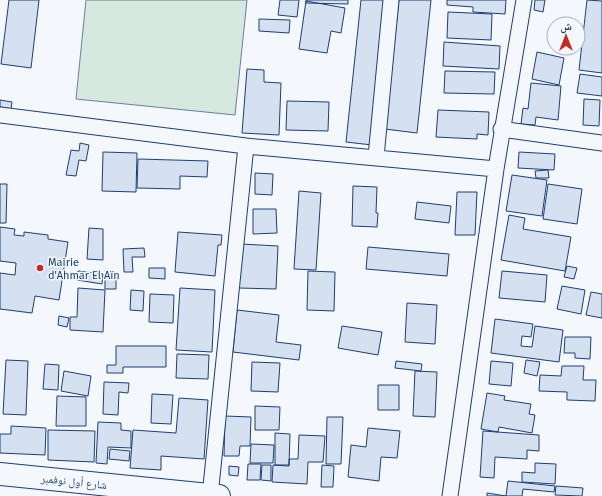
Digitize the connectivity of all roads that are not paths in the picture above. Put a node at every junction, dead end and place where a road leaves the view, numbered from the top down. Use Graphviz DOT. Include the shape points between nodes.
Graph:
graph roads {
  1 [pos="391,0"];
  2 [pos="524,0"];
  3 [pos="0,115"];
  4 [pos="501,129"];
  5 [pos="602,143"];
  6 [pos="246,146"];
  7 [pos="376,157"];
  8 [pos="496,169"];
  9 [pos="0,474"];
  10 [pos="213,496"];
  11 [pos="450,496"];
  1 -- 7 [label="street"];
  2 -- 4 [label="street"];
  3 -- 6 [label="street"];
  4 -- 5 [label="street"];
  4 -- 8 [label="street"];
  6 -- 7 [label="street"];
  6 -- 10 [label="street"];
  7 -- 8 [label="street"];
  8 -- 11 [label="street"];
  9 -- 10 [label="main road, شارع أول نوفمبر"];
}
